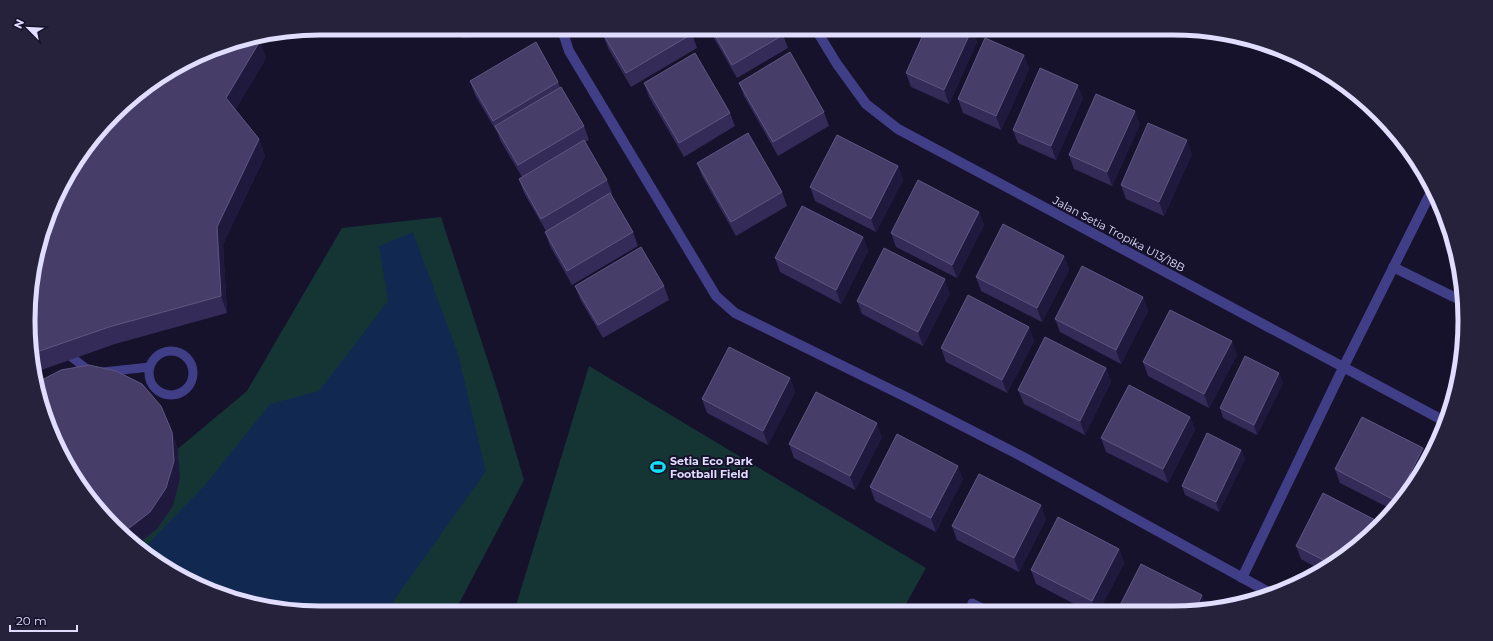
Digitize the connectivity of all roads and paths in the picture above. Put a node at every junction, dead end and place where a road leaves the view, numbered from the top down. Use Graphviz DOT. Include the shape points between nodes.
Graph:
graph roads {
  1 [pos="564,35"];
  2 [pos="819,35"];
  3 [pos="1429,195"];
  4 [pos="1393,267"];
  5 [pos="1457,298"];
  6 [pos="57,345"];
  7 [pos="150,367"];
  8 [pos="1343,368"];
  9 [pos="1440,419"];
  10 [pos="1242,578"];
  11 [pos="1265,590"];
  12 [pos="972,602"];
  13 [pos="979,606"];
  1 -- 10 [label="street" via="569,51 716,296 735,313 1023,457"];
  2 -- 8 [label="street, Jalan Setia Tropika U13/18B" via="866,104 898,128"];
  3 -- 4 [label="street"];
  4 -- 5 [label="street"];
  4 -- 8 [label="street"];
  6 -- 7 [label="lane" via="88,375"];
  7 -- 7 [label="lane" via="158,355 173,351 180,353 191,363 193,370 190,384 179,393 166,394 159,391 151,381"];
  8 -- 9 [label="street, Jalan Setia Tropika U13/18B"];
  8 -- 10 [label="street"];
  10 -- 11 [label="street"];
  12 -- 13 [label="lane"];
}
